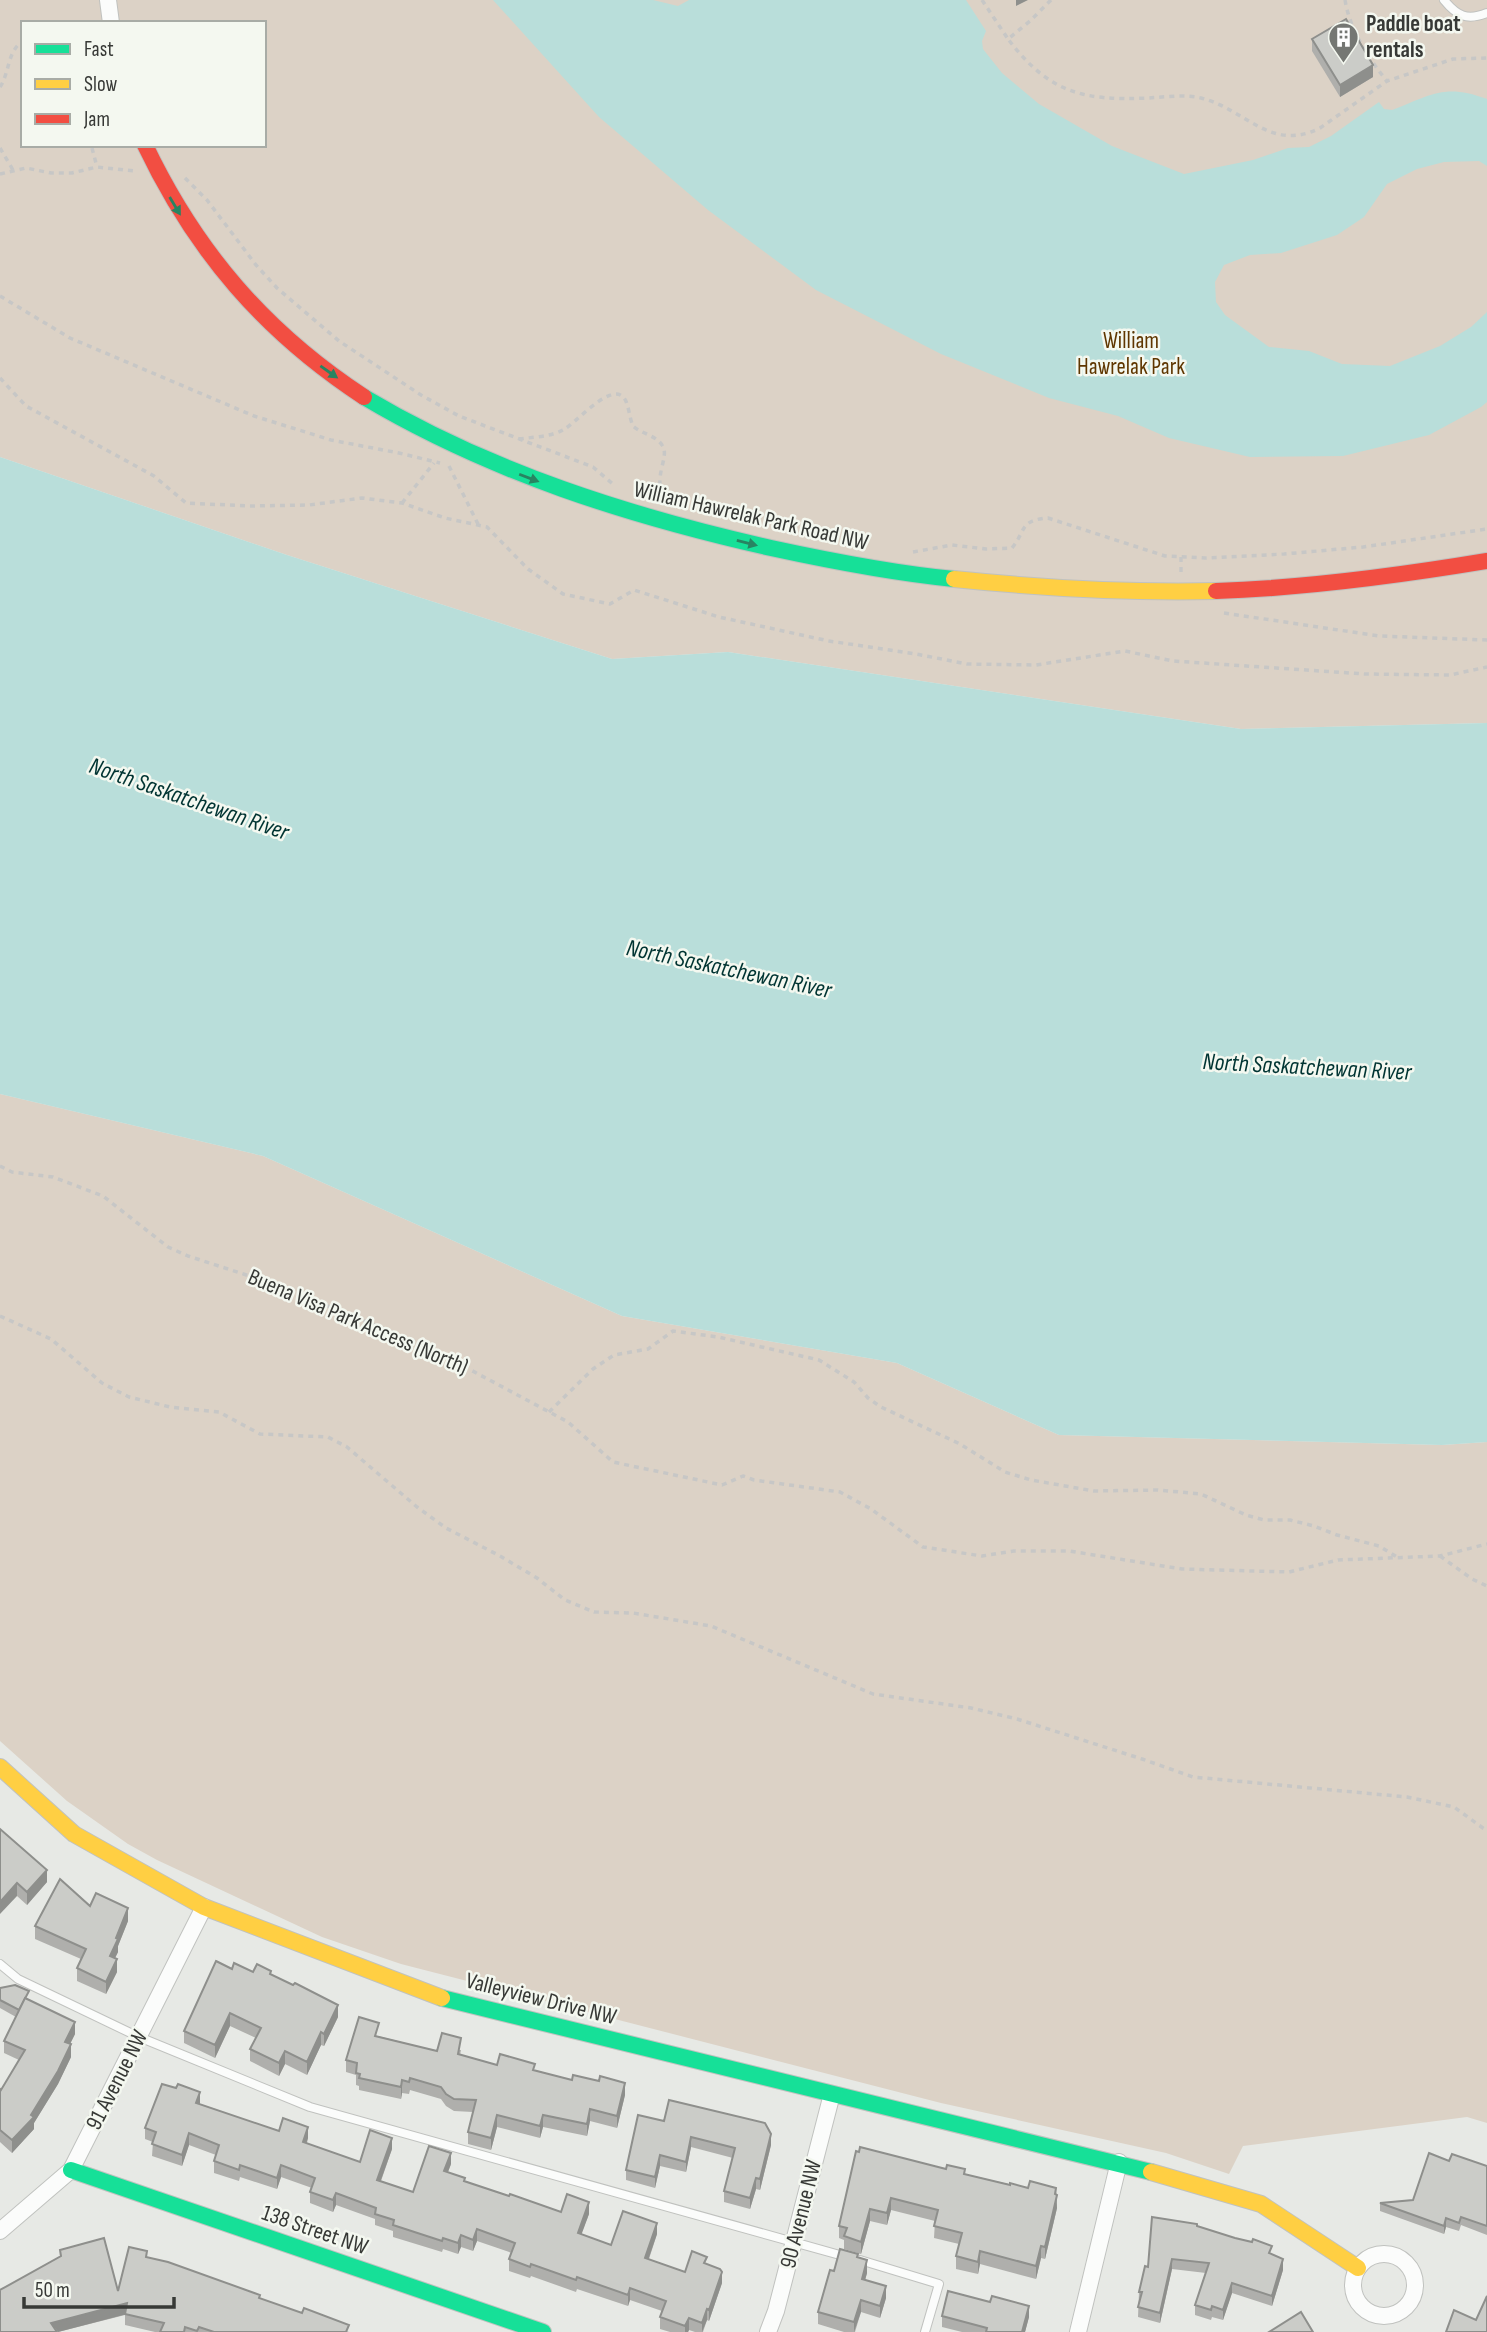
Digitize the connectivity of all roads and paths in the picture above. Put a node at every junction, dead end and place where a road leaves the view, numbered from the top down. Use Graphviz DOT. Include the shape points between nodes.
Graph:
graph roads {
  1 [pos="108,0"];
  2 [pos="982,0"];
  3 [pos="1051,0"];
  4 [pos="1345,0"];
  5 [pos="1444,0"];
  6 [pos="1487,13"];
  7 [pos="111,21"];
  8 [pos="1008,39"];
  9 [pos="21,43"];
  10 [pos="1487,58"];
  11 [pos="1387,81"];
  12 [pos="0,88"];
  13 [pos="146,147"];
  14 [pos="0,148"];
  15 [pos="92,148"];
  16 [pos="97,167"];
  17 [pos="13,170"];
  18 [pos="178,170"];
  19 [pos="137,172"];
  20 [pos="0,174"];
  21 [pos="5,299"];
  22 [pos="0,304"];
  23 [pos="0,377"];
  24 [pos="516,439"];
  25 [pos="435,463"];
  26 [pos="449,466"];
  27 [pos="618,488"];
  28 [pos="402,503"];
  29 [pos="658,503"];
  30 [pos="479,526"];
  31 [pos="1487,529"];
  32 [pos="907,553"];
  33 [pos="1487,561"];
  34 [pos="1487,667"];
  35 [pos="0,1166"];
  36 [pos="0,1316"];
  37 [pos="549,1412"];
  38 [pos="1487,1544"];
  39 [pos="1440,1556"];
  40 [pos="1399,1558"];
  41 [pos="1487,1586"];
  42 [pos="0,1767"];
  43 [pos="1487,1831"];
  44 [pos="204,1907"];
  45 [pos="2,1969"];
  46 [pos="139,2037"];
  47 [pos="832,2094"];
  48 [pos="1119,2162"];
  49 [pos="71,2170"];
  50 [pos="0,2231"];
  51 [pos="794,2241"];
  52 [pos="1358,2268"];
  53 [pos="543,2332"];
  54 [pos="768,2332"];
  55 [pos="925,2332"];
  56 [pos="1078,2332"];
  1 -- 7 [label="street"];
  2 -- 8 [label="path"];
  3 -- 8 [label="path"];
  4 -- 11 [label="path" via="1351,24"];
  5 -- 6 [label="lane" via="1464,15 1474,18"];
  8 -- 11 [label="path" via="1038,71 1077,93 1113,99 1201,98 1268,131 1292,137 1320,128"];
  9 -- 12 [label="path" via="14,48"];
  10 -- 11 [label="path" via="1453,60"];
  13 -- 33 [label="street, William Hawrelak Park Road NW, one-way" via="201,248 293,345 391,413 446,443 528,478 621,509 704,533 851,565 1065,590 1292,588 1399,577"];
  14 -- 17 [label="path"];
  15 -- 16 [label="path"];
  16 -- 17 [label="path" via="72,173"];
  16 -- 19 [label="path"];
  17 -- 20 [label="path"];
  18 -- 24 [label="path" via="277,288 339,341 421,395"];
  21 -- 22 [label="path"];
  23 -- 28 [label="path" via="26,406 154,475 186,503 309,505 362,498"];
  24 -- 27 [label="path" via="593,467"];
  24 -- 29 [label="path" via="563,431 603,398 621,395 633,426 664,447 659,481 671,507"];
  25 -- 28 [label="path"];
  26 -- 30 [label="path"];
  28 -- 30 [label="path"];
  30 -- 34 [label="path" via="487,527 528,569 563,594 610,604 634,590 719,617 967,664 1036,665 1125,651 1173,661 1365,674 1451,675"];
  31 -- 32 [label="path" via="1363,547 1205,558 1165,555 1048,518 1025,526 1012,548 952,545"];
  35 -- 37 [label="path, Buena Visa Park Access (North)" via="53,1177 103,1196 168,1247 424,1346"];
  36 -- 43 [label="path" via="51,1339 102,1383 129,1397 170,1408 219,1412 260,1434 328,1437 347,1447 446,1528 537,1578 565,1600 594,1612 632,1613 711,1626 873,1694 1017,1719 1193,1777 1408,1797 1454,1807"];
  37 -- 40 [label="path, Buena Visa Park Access (North)" via="568,1422 613,1462 722,1485 743,1476 840,1492 871,1508 923,1547 982,1556 1069,1551 1182,1569 1289,1572 1338,1560"];
  37 -- 40 [label="path" via="593,1368 614,1355 648,1349 673,1331 718,1337 819,1360 854,1382 881,1407 960,1444 1005,1472 1094,1491 1201,1494 1247,1515 1314,1526 1379,1546"];
  38 -- 39 [label="path, Buena Visa Park Access (North)"];
  39 -- 40 [label="path, Buena Visa Park Access (North)"];
  39 -- 41 [label="path"];
  42 -- 44 [label="street, Valleyview Drive NW" via="74,1834"];
  44 -- 46 [label="street, 91 Avenue NW"];
  44 -- 47 [label="street, Valleyview Drive NW" via="437,1997"];
  45 -- 46 [label="lane"];
  46 -- 49 [label="street, 91 Avenue NW"];
  46 -- 51 [label="lane" via="310,2107"];
  47 -- 48 [label="street, Valleyview Drive NW"];
  47 -- 51 [label="street, 90 Avenue NW"];
  48 -- 52 [label="street, Valleyview Drive NW" via="1261,2204"];
  48 -- 56 [label="street"];
  49 -- 50 [label="street, 91 Avenue NW"];
  49 -- 53 [label="street, 138 Street NW"];
  51 -- 54 [label="street, 90 Avenue NW"];
  51 -- 55 [label="lane" via="939,2284"];
}
